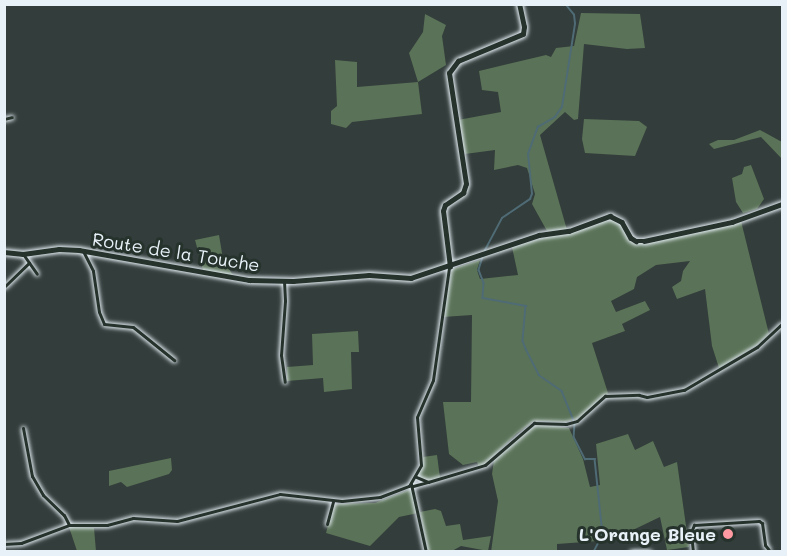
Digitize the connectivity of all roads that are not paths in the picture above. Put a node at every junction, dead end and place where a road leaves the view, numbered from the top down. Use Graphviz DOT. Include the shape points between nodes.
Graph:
graph roads {
  1 [pos="519,4"];
  2 [pos="12,117"];
  3 [pos="4,119"];
  4 [pos="783,204"];
  5 [pos="83,251"];
  6 [pos="4,252"];
  7 [pos="23,254"];
  8 [pos="29,263"];
  9 [pos="450,267"];
  10 [pos="37,274"];
  11 [pos="284,281"];
  12 [pos="4,287"];
  13 [pos="783,324"];
  14 [pos="174,360"];
  15 [pos="285,382"];
  16 [pos="23,428"];
  17 [pos="416,477"];
  18 [pos="428,482"];
  19 [pos="411,485"];
  20 [pos="333,501"];
  21 [pos="327,524"];
  22 [pos="69,525"];
  23 [pos="4,544"];
  24 [pos="768,551"];
  25 [pos="426,552"];
  26 [pos="631,552"];
  27 [pos="650,552"];
  28 [pos="693,552"];
  29 [pos="774,552"];
  1 -- 9 [label="street" via="523,34 458,61 449,73 466,184 463,193 445,205 443,211"];
  2 -- 3 [label="street"];
  4 -- 9 [label="street, Route de la Touche" via="732,222 644,241 631,238 622,222 610,216 569,231 539,235"];
  5 -- 7 [label="street, Route de la Touche" via="59,249"];
  5 -- 11 [label="street, Route de la Touche" via="243,280"];
  5 -- 14 [label="street" via="93,271 104,324 133,327"];
  6 -- 7 [label="street, Route de la Touche"];
  7 -- 8 [label="street"];
  8 -- 10 [label="street"];
  8 -- 12 [label="street"];
  9 -- 11 [label="street, Route de la Touche" via="411,278 369,275"];
  9 -- 17 [label="street" via="433,380 417,417 422,461"];
  11 -- 15 [label="street" via="281,355"];
  13 -- 18 [label="street" via="757,347 698,383 658,396 605,396 585,416 566,424 534,423 485,465"];
  16 -- 22 [label="street" via="32,476"];
  17 -- 18 [label="street"];
  17 -- 19 [label="street"];
  18 -- 19 [label="street"];
  19 -- 20 [label="street" via="380,497"];
  19 -- 25 [label="street"];
  20 -- 21 [label="street"];
  20 -- 22 [label="street" via="280,494 172,522 133,518 107,525"];
  22 -- 23 [label="street" via="21,543"];
  24 -- 28 [label="street" via="759,521 694,525"];
  24 -- 29 [label="street"];
  26 -- 27 [label="street"];
}
